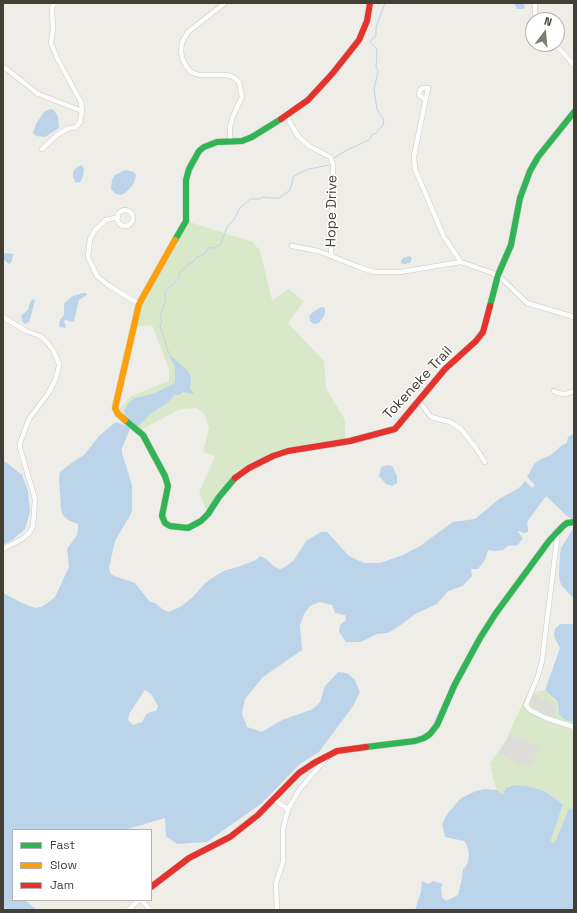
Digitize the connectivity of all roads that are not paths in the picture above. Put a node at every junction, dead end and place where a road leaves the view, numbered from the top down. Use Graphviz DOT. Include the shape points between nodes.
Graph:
graph roads {
  1 [pos="54,3"];
  2 [pos="225,3"];
  3 [pos="370,3"];
  4 [pos="562,52"];
  5 [pos="574,65"];
  6 [pos="3,67"];
  7 [pos="426,100"];
  8 [pos="82,111"];
  9 [pos="574,112"];
  10 [pos="286,116"];
  11 [pos="230,141"];
  12 [pos="42,149"];
  13 [pos="118,217"];
  14 [pos="292,246"];
  15 [pos="331,256"];
  16 [pos="461,262"];
  17 [pos="498,275"];
  18 [pos="139,304"];
  19 [pos="3,317"];
  20 [pos="574,317"];
  21 [pos="554,391"];
  22 [pos="574,391"];
  23 [pos="420,401"];
  24 [pos="485,462"];
  25 [pos="572,522"];
  26 [pos="558,531"];
  27 [pos="3,550"];
  28 [pos="574,727"];
  29 [pos="328,756"];
  30 [pos="274,800"];
  31 [pos="288,808"];
  32 [pos="152,887"];
  33 [pos="138,901"];
  34 [pos="143,901"];
  35 [pos="128,910"];
  36 [pos="150,910"];
  37 [pos="277,910"];
  1 -- 8 [label="street" via="51,43 81,102"];
  2 -- 11 [label="street" via="188,32 182,42 181,51 182,58 191,72 198,75 233,77 239,82 242,97 230,127"];
  3 -- 10 [label="street" via="367,21 355,47 322,86"];
  4 -- 5 [label="street"];
  6 -- 8 [label="street" via="38,94"];
  7 -- 16 [label="street" via="414,156 415,170 444,237"];
  8 -- 12 [label="street" via="76,127 57,135"];
  9 -- 17 [label="street, Tokeneke Trail" via="530,171 520,198 511,245"];
  10 -- 11 [label="street" via="252,138"];
  10 -- 15 [label="street, Hope Drive" via="298,136 309,146 330,157 333,164"];
  11 -- 18 [label="street" via="204,146 194,158 186,180 186,221"];
  13 -- 18 [label="street" via="106,220 95,230 90,238 88,257 97,276"];
  14 -- 15 [label="street"];
  15 -- 16 [label="street" via="374,272 400,272"];
  16 -- 17 [label="street"];
  17 -- 20 [label="street" via="527,303"];
  17 -- 23 [label="street, Tokeneke Trail" via="483,332 445,369"];
  18 -- 23 [label="street, Tokeneke Trail" via="115,405 116,412 146,440 165,476 168,486 162,516 164,523 170,526 188,528 201,521 231,484 250,468 273,456 387,432 395,428"];
  19 -- 27 [label="street" via="40,336 53,350 58,364 54,383 29,419 20,443 35,499 33,526 22,539"];
  21 -- 22 [label="street" via="566,394"];
  23 -- 24 [label="street" via="431,417 450,422 461,429"];
  25 -- 26 [label="street"];
  26 -- 28 [label="street" via="542,661 527,707 546,718"];
  26 -- 29 [label="street" via="488,625 432,732 415,741 347,749"];
  29 -- 30 [label="street" via="299,773"];
  29 -- 31 [label="street" via="300,789"];
  30 -- 31 [label="street"];
  30 -- 32 [label="street" via="230,837 189,858"];
  31 -- 37 [label="street" via="283,829 283,862 276,883"];
  33 -- 35 [label="street"];
  34 -- 36 [label="street"];
}
